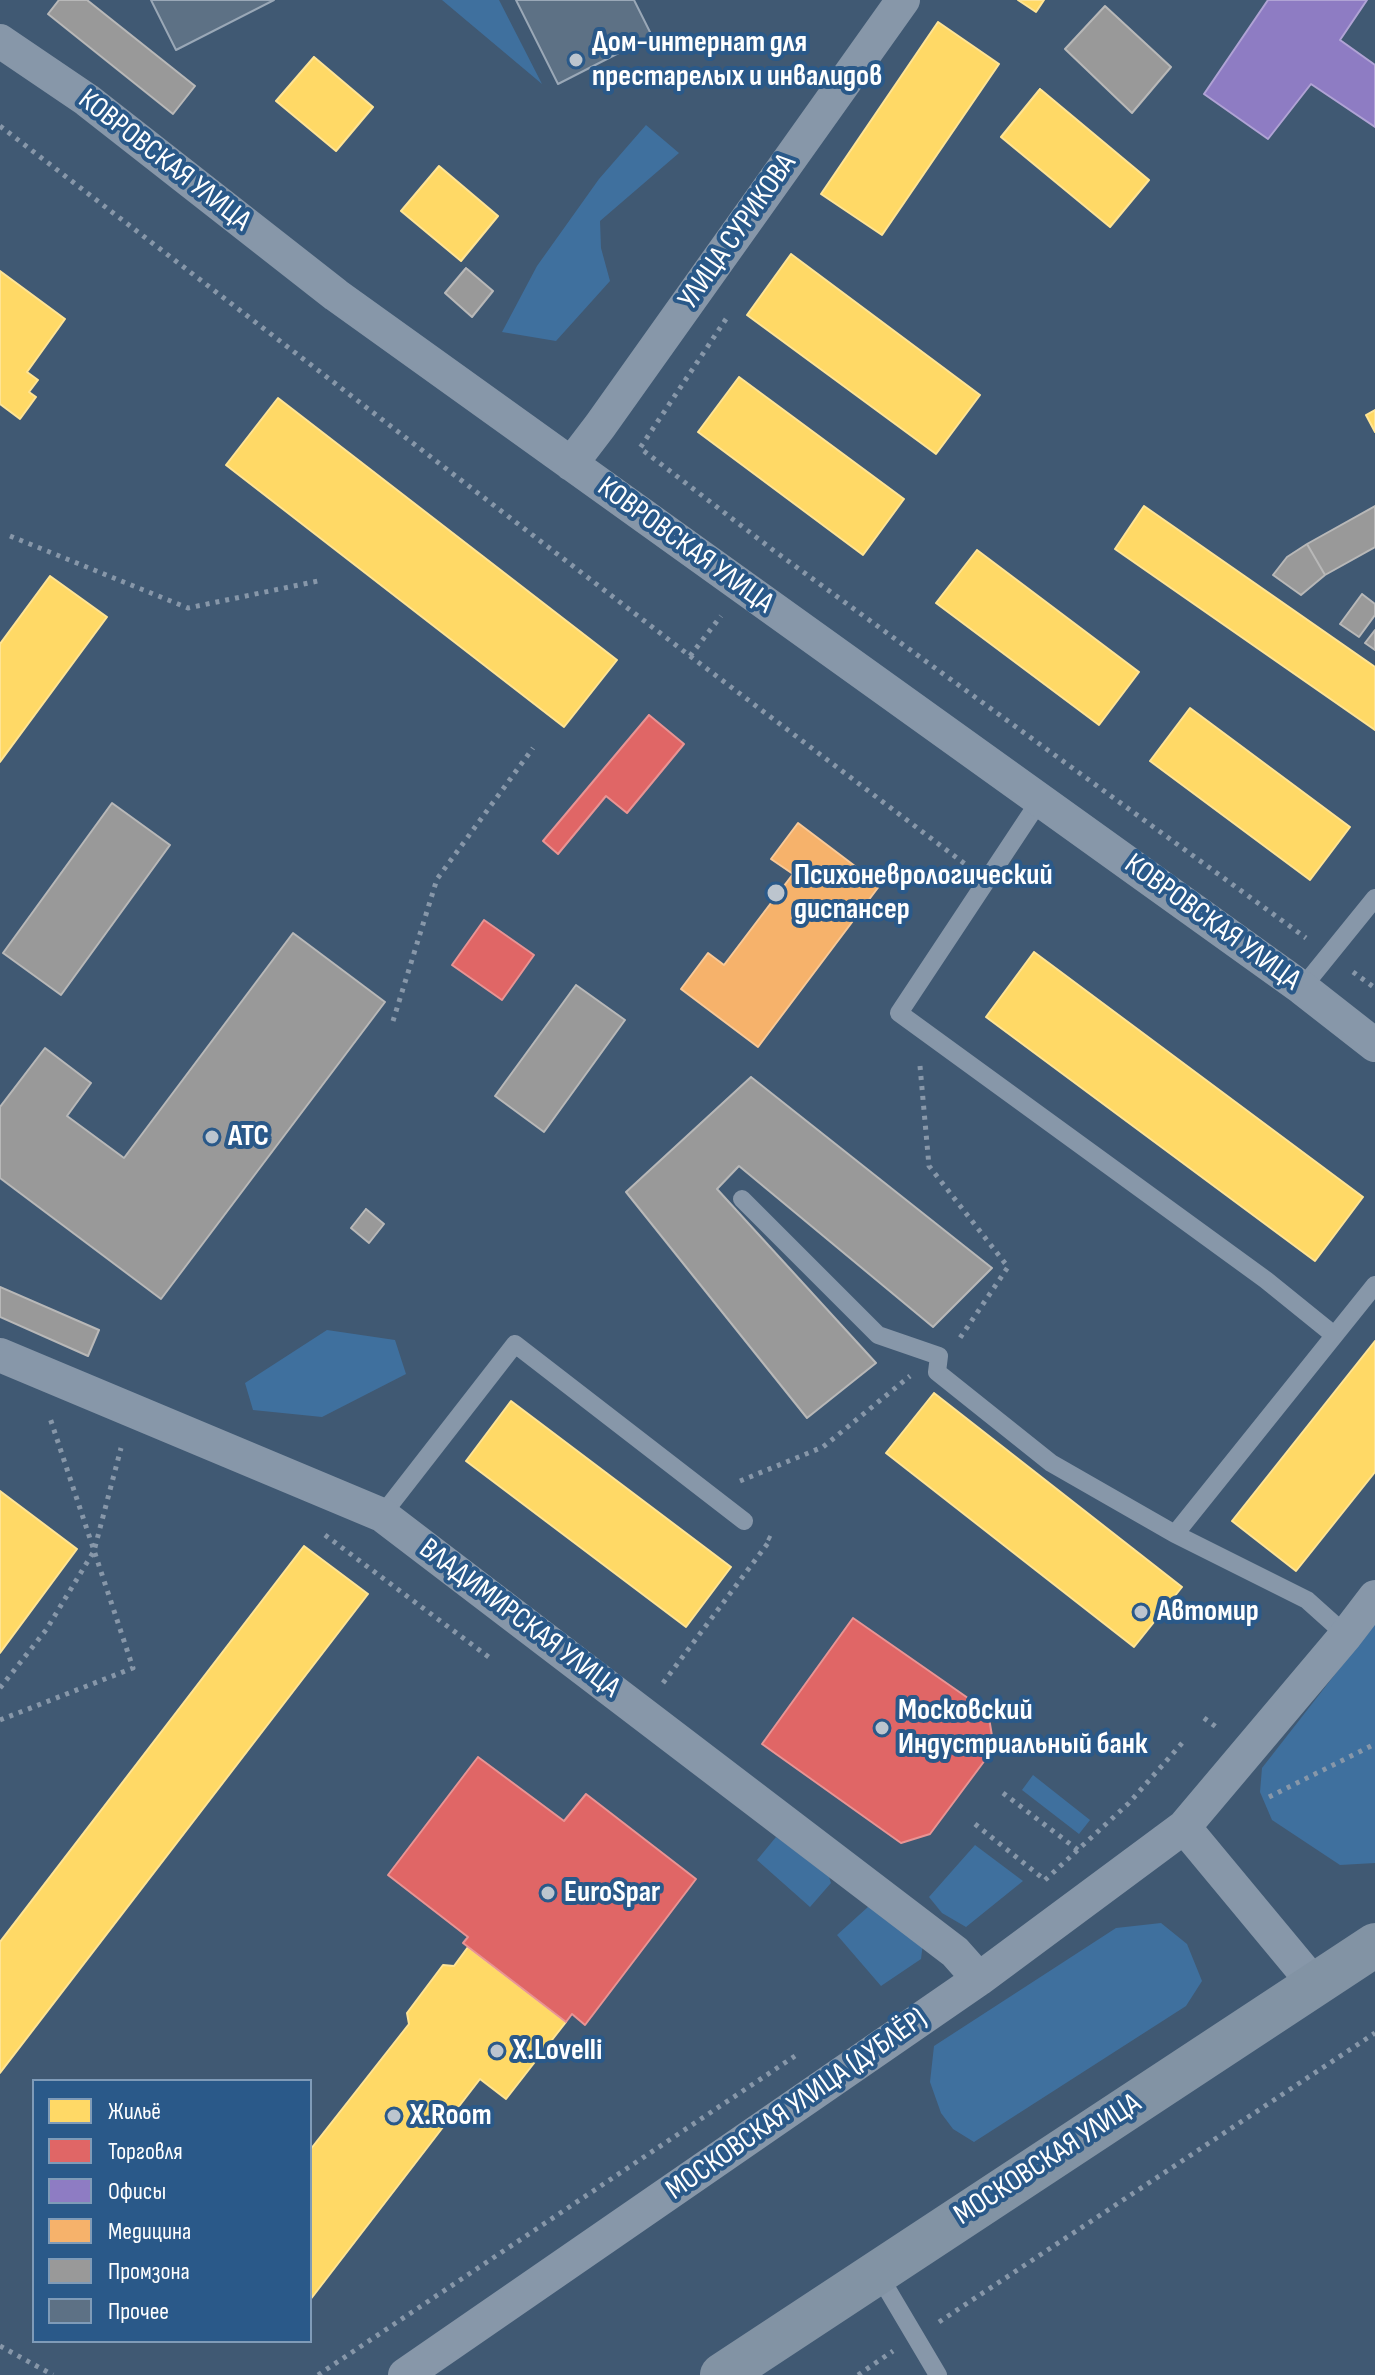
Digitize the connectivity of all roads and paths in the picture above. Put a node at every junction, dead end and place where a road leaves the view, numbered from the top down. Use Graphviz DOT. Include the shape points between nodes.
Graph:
graph roads {
  1 [pos="903,0"];
  2 [pos="0,41"];
  3 [pos="0,126"];
  4 [pos="640,448"];
  5 [pos="571,464"];
  6 [pos="10,536"];
  7 [pos="318,581"];
  8 [pos="533,748"];
  9 [pos="1040,800"];
  10 [pos="987,880"];
  11 [pos="1375,898"];
  12 [pos="1329,954"];
  13 [pos="1302,988"];
  14 [pos="1375,988"];
  15 [pos="393,1021"];
  16 [pos="917,1028"];
  17 [pos="1375,1045"];
  18 [pos="742,1199"];
  19 [pos="1375,1285"];
  20 [pos="1334,1335"];
  21 [pos="0,1355"];
  22 [pos="938,1364"];
  23 [pos="38,1413"];
  24 [pos="50,1418"];
  25 [pos="64,1424"];
  26 [pos="107,1442"];
  27 [pos="709,1493"];
  28 [pos="382,1515"];
  29 [pos="744,1521"];
  30 [pos="323,1533"];
  31 [pos="1175,1534"];
  32 [pos="94,1551"];
  33 [pos="1375,1597"];
  34 [pos="1346,1635"];
  35 [pos="490,1658"];
  36 [pos="0,1688"];
  37 [pos="657,1690"];
  38 [pos="0,1720"];
  39 [pos="1183,1742"];
  40 [pos="1375,1744"];
  41 [pos="1003,1793"];
  42 [pos="1269,1797"];
  43 [pos="975,1824"];
  44 [pos="1184,1827"];
  45 [pos="1078,1850"];
  46 [pos="1045,1880"];
  47 [pos="1034,1890"];
  48 [pos="1375,1945"];
  49 [pos="979,1979"];
  50 [pos="1316,1986"];
  51 [pos="1375,2033"];
  52 [pos="795,2056"];
  53 [pos="877,2272"];
  54 [pos="916,2337"];
  55 [pos="0,2346"];
  56 [pos="934,2373"];
  57 [pos="53,2375"];
  58 [pos="318,2375"];
  59 [pos="405,2375"];
  60 [pos="722,2375"];
  61 [pos="858,2375"];
  1 -- 5 [label="street, УЛИЦА СУРИКОВА"];
  2 -- 5 [label="street, КОВРОВСКАЯ УЛИЦА" via="87,100 336,295"];
  3 -- 10 [label="path"];
  4 -- 12 [label="path"];
  5 -- 9 [label="street, КОВРОВСКАЯ УЛИЦА"];
  6 -- 7 [label="path" via="188,608"];
  8 -- 15 [label="path" via="437,879"];
  9 -- 10 [label="lane"];
  9 -- 13 [label="street, КОВРОВСКАЯ УЛИЦА"];
  10 -- 16 [label="lane" via="899,1013"];
  11 -- 12 [label="lane"];
  12 -- 13 [label="lane"];
  12 -- 14 [label="path"];
  13 -- 17 [label="street, КОВРОВСКАЯ УЛИЦА"];
  16 -- 20 [label="lane"];
  16 -- 22 [label="path" via="929,1166 1008,1267"];
  18 -- 22 [label="lane" via="878,1335"];
  19 -- 20 [label="lane"];
  20 -- 31 [label="lane"];
  21 -- 28 [label="street, ВЛАДИМИРСКАЯ УЛИЦА"];
  22 -- 27 [label="path" via="914,1373 823,1447"];
  22 -- 31 [label="lane" via="1051,1463"];
  23 -- 24 [label="path"];
  24 -- 25 [label="path"];
  24 -- 32 [label="path"];
  26 -- 32 [label="path" via="121,1448"];
  27 -- 28 [label="lane" via="515,1344"];
  27 -- 29 [label="lane"];
  28 -- 49 [label="street, ВЛАДИМИРСКАЯ УЛИЦА" via="955,1952"];
  29 -- 37 [label="path" via="771,1539"];
  30 -- 35 [label="path"];
  31 -- 34 [label="lane" via="1307,1600"];
  32 -- 36 [label="path" via="46,1630"];
  32 -- 38 [label="path" via="133,1668"];
  33 -- 34 [label="street, МОСКОВСКАЯ УЛИЦА (ДУБЛЁР)"];
  34 -- 44 [label="street, МОСКОВСКАЯ УЛИЦА (ДУБЛЁР)"];
  39 -- 45 [label="path" via="1139,1793"];
  40 -- 42 [label="path"];
  41 -- 45 [label="path"];
  43 -- 46 [label="path"];
  44 -- 49 [label="street, МОСКОВСКАЯ УЛИЦА (ДУБЛЁР)"];
  44 -- 50 [label="street"];
  45 -- 46 [label="path"];
  46 -- 47 [label="path"];
  48 -- 50 [label="main road, МОСКОВСКАЯ УЛИЦА"];
  49 -- 59 [label="street, МОСКОВСКАЯ УЛИЦА (ДУБЛЁР)"];
  50 -- 53 [label="main road, МОСКОВСКАЯ УЛИЦА"];
  51 -- 54 [label="path"];
  52 -- 58 [label="path"];
  53 -- 54 [label="lane"];
  53 -- 60 [label="main road, МОСКОВСКАЯ УЛИЦА"];
  54 -- 56 [label="lane"];
  54 -- 61 [label="path"];
  55 -- 57 [label="path"];
}
